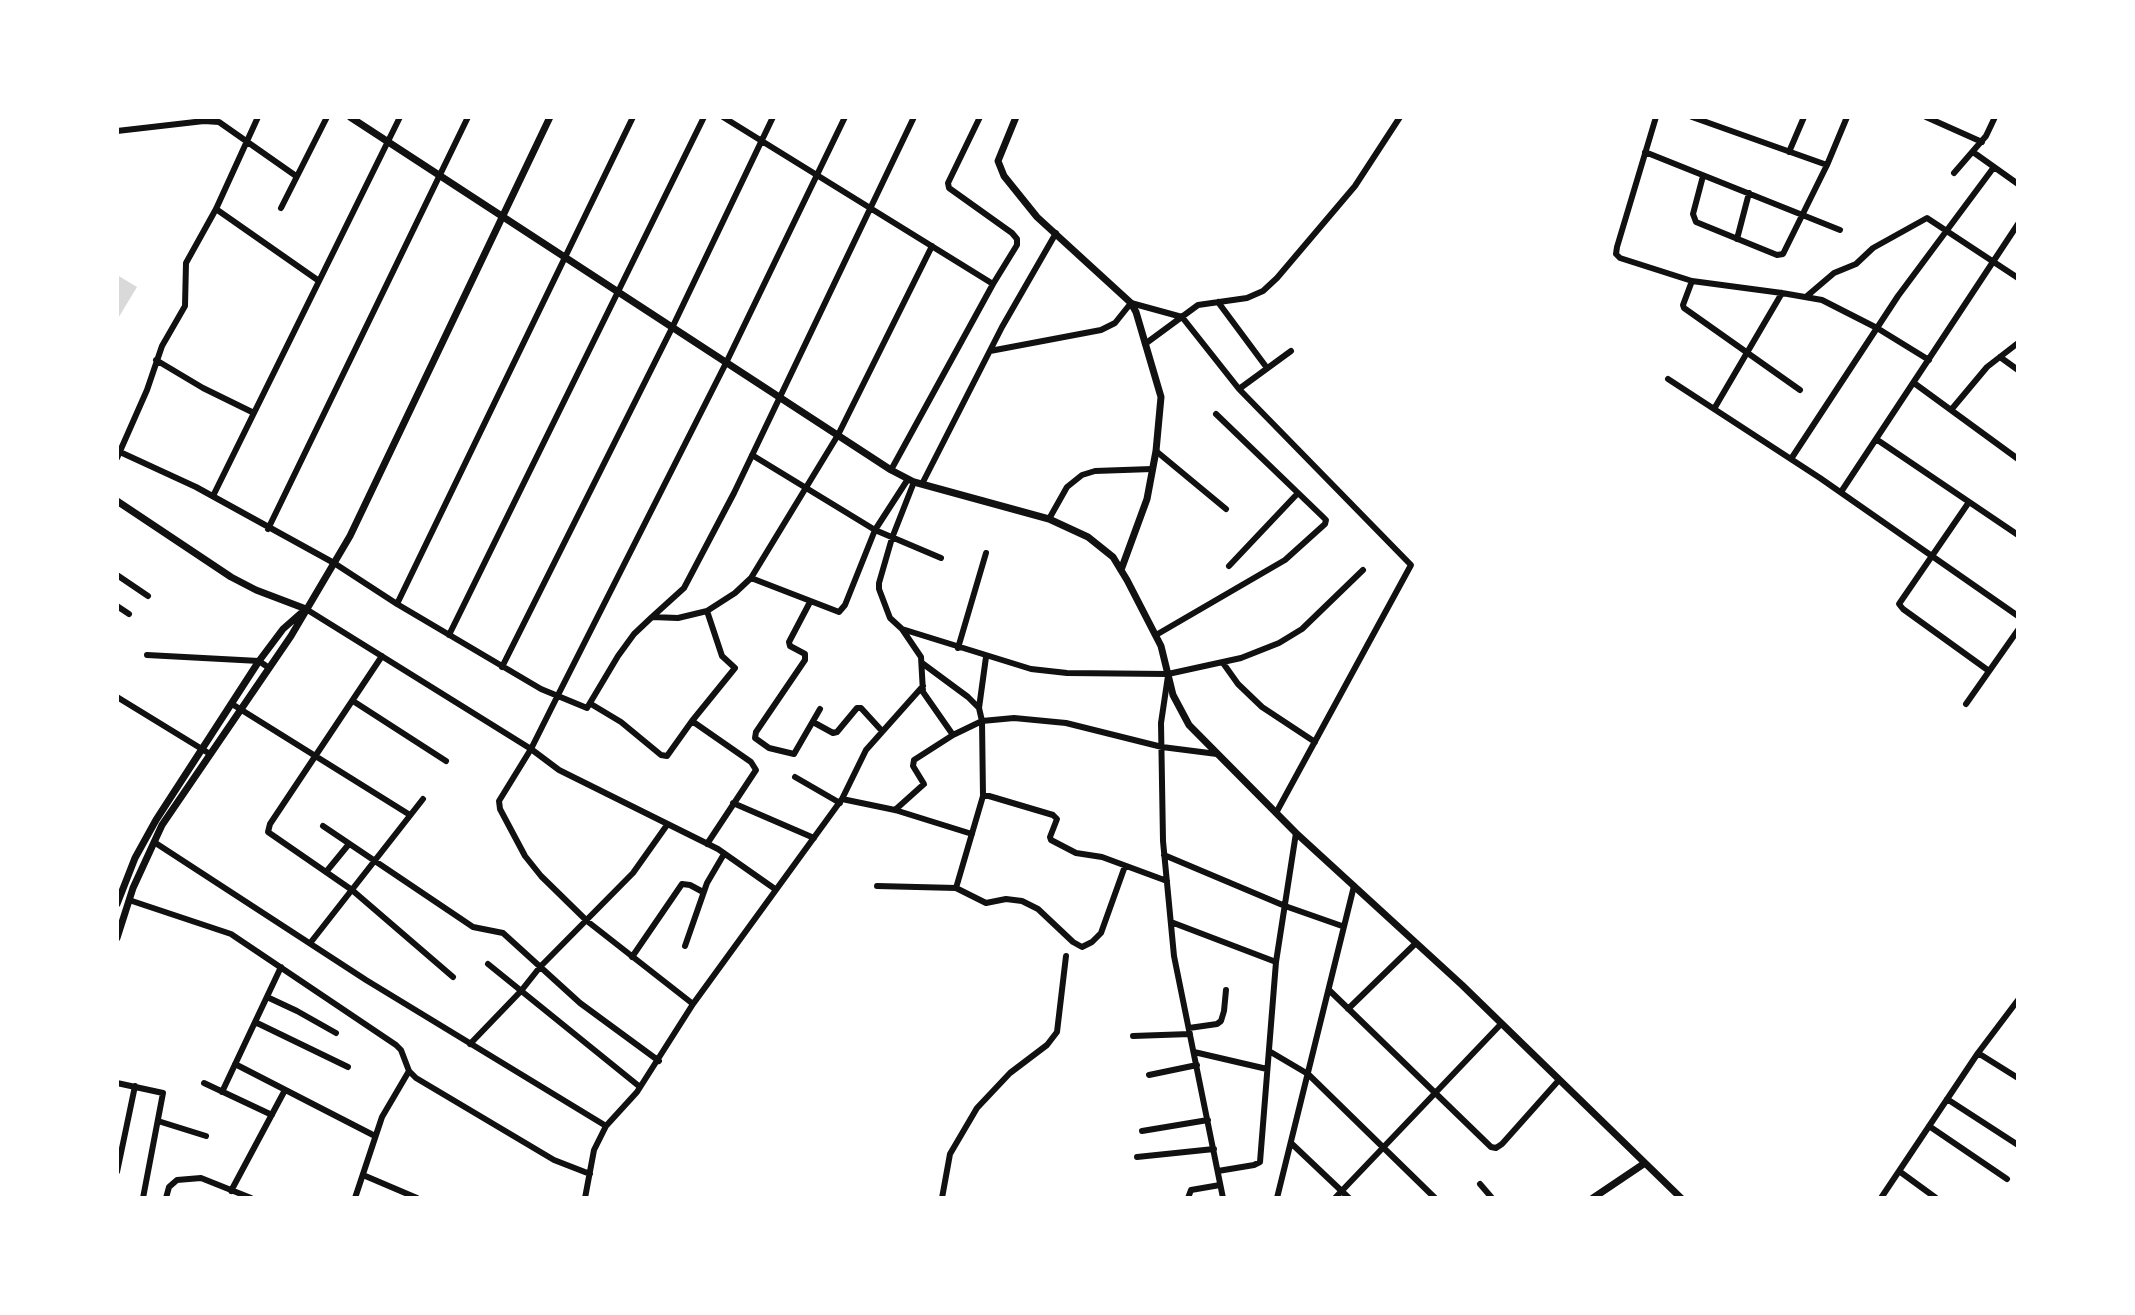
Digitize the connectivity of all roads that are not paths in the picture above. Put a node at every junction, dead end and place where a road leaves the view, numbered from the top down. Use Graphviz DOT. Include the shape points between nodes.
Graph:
graph roads {
  1 [pos="211,117"];
  2 [pos="258,117"];
  3 [pos="327,117"];
  4 [pos="350,117"];
  5 [pos="400,117"];
  6 [pos="468,117"];
  7 [pos="550,117"];
  8 [pos="633,117"];
  9 [pos="704,117"];
  10 [pos="723,117"];
  11 [pos="773,117"];
  12 [pos="845,117"];
  13 [pos="914,117"];
  14 [pos="981,117"];
  15 [pos="1016,117"];
  16 [pos="1400,117"];
  17 [pos="1656,117"];
  18 [pos="1692,117"];
  19 [pos="1804,117"];
  20 [pos="1847,117"];
  21 [pos="1926,117"];
  22 [pos="1995,117"];
  23 [pos="219,122"];
  24 [pos="117,131"];
  25 [pos="762,140"];
  26 [pos="246,141"];
  27 [pos="388,142"];
  28 [pos="1982,142"];
  29 [pos="1645,152"];
  30 [pos="1789,152"];
  31 [pos="1973,152"];
  32 [pos="1827,165"];
  33 [pos="1994,167"];
  34 [pos="1954,173"];
  35 [pos="817,174"];
  36 [pos="296,176"];
  37 [pos="1703,176"];
  38 [pos="440,177"];
  39 [pos="2018,184"];
  40 [pos="1748,193"];
  41 [pos="870,207"];
  42 [pos="281,208"];
  43 [pos="215,209"];
  44 [pos="1803,215"];
  45 [pos="502,218"];
  46 [pos="2018,224"];
  47 [pos="1840,230"];
  48 [pos="1946,230"];
  49 [pos="1056,233"];
  50 [pos="1737,239"];
  51 [pos="932,246"];
  52 [pos="564,258"];
  53 [pos="1994,263"];
  54 [pos="2018,278"];
  55 [pos="319,281"];
  56 [pos="1692,281"];
  57 [pos="993,284"];
  58 [pos="1782,292"];
  59 [pos="618,293"];
  60 [pos="1807,296"];
  61 [pos="1218,302"];
  62 [pos="1131,303"];
  63 [pos="1182,317"];
  64 [pos="672,328"];
  65 [pos="1877,328"];
  66 [pos="2018,343"];
  67 [pos="1145,344"];
  68 [pos="990,351"];
  69 [pos="1291,351"];
  70 [pos="1747,354"];
  71 [pos="2000,357"];
  72 [pos="156,360"];
  73 [pos="1929,360"];
  74 [pos="726,363"];
  75 [pos="1268,368"];
  76 [pos="2018,370"];
  77 [pos="1668,379"];
  78 [pos="1914,383"];
  79 [pos="1239,389"];
  80 [pos="1800,390"];
  81 [pos="779,397"];
  82 [pos="1714,409"];
  83 [pos="1951,410"];
  84 [pos="254,413"];
  85 [pos="1216,414"];
  86 [pos="838,435"];
  87 [pos="1876,439"];
  88 [pos="1156,451"];
  89 [pos="119,455"];
  90 [pos="752,455"];
  91 [pos="1791,459"];
  92 [pos="2018,459"];
  93 [pos="1152,469"];
  94 [pos="891,470"];
  95 [pos="914,482"];
  96 [pos="805,485"];
  97 [pos="1841,492"];
  98 [pos="1298,493"];
  99 [pos="213,496"];
  100 [pos="117,501"];
  101 [pos="1969,502"];
  102 [pos="1226,509"];
  103 [pos="1049,519"];
  104 [pos="268,528"];
  105 [pos="875,530"];
  106 [pos="2018,535"];
  107 [pos="892,538"];
  108 [pos="986,553"];
  109 [pos="1932,556"];
  110 [pos="941,558"];
  111 [pos="334,564"];
  112 [pos="1229,566"];
  113 [pos="1121,570"];
  114 [pos="1363,570"];
  115 [pos="117,575"];
  116 [pos="751,578"];
  117 [pos="148,596"];
  118 [pos="810,602"];
  119 [pos="397,604"];
  120 [pos="117,606"];
  121 [pos="306,608"];
  122 [pos="707,611"];
  123 [pos="129,614"];
  124 [pos="2018,616"];
  125 [pos="652,617"];
  126 [pos="902,629"];
  127 [pos="2018,630"];
  128 [pos="449,635"];
  129 [pos="1156,635"];
  130 [pos="958,648"];
  131 [pos="147,655"];
  132 [pos="382,656"];
  133 [pos="986,657"];
  134 [pos="259,661"];
  135 [pos="922,663"];
  136 [pos="1223,663"];
  137 [pos="502,667"];
  138 [pos="268,668"];
  139 [pos="1989,671"];
  140 [pos="1168,674"];
  141 [pos="923,686"];
  142 [pos="117,697"];
  143 [pos="558,697"];
  144 [pos="353,701"];
  145 [pos="232,704"];
  146 [pos="591,704"];
  147 [pos="1966,704"];
  148 [pos="979,708"];
  149 [pos="241,709"];
  150 [pos="820,709"];
  151 [pos="692,721"];
  152 [pos="982,721"];
  153 [pos="813,722"];
  154 [pos="882,731"];
  155 [pos="953,735"];
  156 [pos="1315,742"];
  157 [pos="1162,747"];
  158 [pos="202,749"];
  159 [pos="531,749"];
  160 [pos="210,754"];
  161 [pos="1217,754"];
  162 [pos="316,756"];
  163 [pos="446,761"];
  164 [pos="795,777"];
  165 [pos="983,796"];
  166 [pos="423,799"];
  167 [pos="841,801"];
  168 [pos="733,803"];
  169 [pos="895,810"];
  170 [pos="1276,813"];
  171 [pos="411,815"];
  172 [pos="667,825"];
  173 [pos="323,826"];
  174 [pos="1296,833"];
  175 [pos="972,835"];
  176 [pos="814,838"];
  177 [pos="154,842"];
  178 [pos="349,844"];
  179 [pos="707,844"];
  180 [pos="724,854"];
  181 [pos="1164,855"];
  182 [pos="374,862"];
  183 [pos="1125,866"];
  184 [pos="326,872"];
  185 [pos="1167,881"];
  186 [pos="877,886"];
  187 [pos="1354,886"];
  188 [pos="956,888"];
  189 [pos="352,890"];
  190 [pos="775,890"];
  191 [pos="703,892"];
  192 [pos="129,900"];
  193 [pos="117,902"];
  194 [pos="1285,906"];
  195 [pos="587,920"];
  196 [pos="1171,922"];
  197 [pos="1342,926"];
  198 [pos="117,938"];
  199 [pos="311,942"];
  200 [pos="1416,943"];
  201 [pos="685,946"];
  202 [pos="1066,956"];
  203 [pos="632,957"];
  204 [pos="1276,962"];
  205 [pos="488,964"];
  206 [pos="281,967"];
  207 [pos="540,967"];
  208 [pos="453,977"];
  209 [pos="1226,990"];
  210 [pos="1329,990"];
  211 [pos="521,991"];
  212 [pos="267,997"];
  213 [pos="2018,1000"];
  214 [pos="693,1004"];
  215 [pos="1348,1009"];
  216 [pos="255,1022"];
  217 [pos="1501,1024"];
  218 [pos="1190,1031"];
  219 [pos="336,1033"];
  220 [pos="1133,1036"];
  221 [pos="470,1044"];
  222 [pos="1269,1051"];
  223 [pos="1194,1052"];
  224 [pos="1978,1053"];
  225 [pos="659,1061"];
  226 [pos="235,1064"];
  227 [pos="1197,1065"];
  228 [pos="348,1067"];
  229 [pos="1267,1069"];
  230 [pos="409,1071"];
  231 [pos="1308,1074"];
  232 [pos="1149,1075"];
  233 [pos="2018,1078"];
  234 [pos="1559,1080"];
  235 [pos="117,1083"];
  236 [pos="204,1083"];
  237 [pos="135,1086"];
  238 [pos="640,1087"];
  239 [pos="285,1090"];
  240 [pos="222,1092"];
  241 [pos="1434,1094"];
  242 [pos="1947,1098"];
  243 [pos="271,1115"];
  244 [pos="1208,1120"];
  245 [pos="158,1121"];
  246 [pos="606,1126"];
  247 [pos="1928,1126"];
  248 [pos="1142,1131"];
  249 [pos="206,1136"];
  250 [pos="375,1136"];
  251 [pos="1291,1143"];
  252 [pos="2018,1146"];
  253 [pos="1383,1147"];
  254 [pos="1213,1149"];
  255 [pos="1137,1157"];
  256 [pos="1645,1163"];
  257 [pos="1218,1171"];
  258 [pos="1899,1171"];
  259 [pos="117,1172"];
  260 [pos="590,1174"];
  261 [pos="363,1175"];
  262 [pos="2007,1179"];
  263 [pos="1480,1184"];
  264 [pos="1220,1185"];
  265 [pos="231,1191"];
  266 [pos="1341,1191"];
  267 [pos="142,1198"];
  268 [pos="166,1198"];
  269 [pos="251,1198"];
  270 [pos="355,1198"];
  271 [pos="417,1198"];
  272 [pos="585,1198"];
  273 [pos="942,1198"];
  274 [pos="1188,1198"];
  275 [pos="1223,1198"];
  276 [pos="1277,1198"];
  277 [pos="1335,1198"];
  278 [pos="1349,1198"];
  279 [pos="1435,1198"];
  280 [pos="1492,1198"];
  281 [pos="1593,1198"];
  282 [pos="1681,1198"];
  283 [pos="1881,1198"];
  284 [pos="1936,1198"];
  1 -- 23 [label="street"];
  2 -- 26 [label="street"];
  3 -- 36 [label="street"];
  4 -- 27 [label="street"];
  5 -- 27 [label="street"];
  6 -- 38 [label="street"];
  7 -- 45 [label="street"];
  8 -- 52 [label="street"];
  9 -- 59 [label="street"];
  10 -- 25 [label="street"];
  11 -- 25 [label="street"];
  12 -- 35 [label="street"];
  13 -- 41 [label="street"];
  14 -- 57 [label="street" via="948,183 1017,239"];
  15 -- 49 [label="street" via="998,161 1004,176 1037,217"];
  16 -- 61 [label="street" via="1365,173 1277,278 1256,296"];
  17 -- 29 [label="street"];
  18 -- 30 [label="street"];
  19 -- 30 [label="street"];
  20 -- 32 [label="street"];
  21 -- 28 [label="street"];
  22 -- 28 [label="street"];
  23 -- 24 [label="street"];
  23 -- 26 [label="street"];
  25 -- 35 [label="street"];
  25 -- 64 [label="street"];
  26 -- 36 [label="street"];
  26 -- 43 [label="street"];
  27 -- 38 [label="street"];
  27 -- 55 [label="street"];
  28 -- 31 [label="street"];
  29 -- 37 [label="street"];
  29 -- 56 [label="street" via="1616,254"];
  30 -- 32 [label="street"];
  31 -- 33 [label="street"];
  31 -- 34 [label="street"];
  32 -- 44 [label="street"];
  33 -- 39 [label="street"];
  33 -- 48 [label="street"];
  35 -- 41 [label="street"];
  35 -- 74 [label="street"];
  36 -- 42 [label="street"];
  37 -- 40 [label="street"];
  37 -- 50 [label="street" via="1693,219"];
  38 -- 45 [label="street"];
  38 -- 104 [label="street"];
  40 -- 44 [label="street"];
  40 -- 50 [label="street"];
  41 -- 51 [label="street"];
  41 -- 81 [label="street"];
  43 -- 55 [label="street"];
  43 -- 72 [label="street" via="186,263 185,306"];
  44 -- 47 [label="street"];
  44 -- 50 [label="street" via="1783,254"];
  45 -- 52 [label="street"];
  45 -- 111 [label="street"];
  46 -- 53 [label="street"];
  48 -- 53 [label="street"];
  48 -- 60 [label="street" via="1922,219 1869,251 1852,267 1834,273"];
  48 -- 65 [label="street"];
  49 -- 62 [label="street"];
  49 -- 68 [label="street"];
  51 -- 57 [label="street"];
  51 -- 86 [label="street"];
  52 -- 59 [label="street"];
  52 -- 119 [label="street"];
  53 -- 54 [label="street"];
  53 -- 73 [label="street"];
  55 -- 84 [label="street"];
  56 -- 58 [label="street"];
  56 -- 70 [label="street" via="1684,308"];
  57 -- 94 [label="street"];
  58 -- 60 [label="street"];
  58 -- 70 [label="street"];
  59 -- 64 [label="street"];
  59 -- 128 [label="street"];
  60 -- 65 [label="street"];
  61 -- 63 [label="street" via="1198,305"];
  61 -- 75 [label="street"];
  62 -- 63 [label="street"];
  62 -- 67 [label="street"];
  62 -- 68 [label="street" via="1115,323 1101,330"];
  63 -- 67 [label="street"];
  63 -- 79 [label="street"];
  64 -- 74 [label="street"];
  64 -- 137 [label="street"];
  65 -- 73 [label="street"];
  65 -- 91 [label="street"];
  66 -- 71 [label="street"];
  67 -- 88 [label="street" via="1161,397"];
  68 -- 95 [label="street"];
  69 -- 75 [label="street"];
  70 -- 80 [label="street"];
  70 -- 82 [label="street"];
  71 -- 76 [label="street"];
  71 -- 83 [label="street"];
  72 -- 84 [label="street"];
  72 -- 89 [label="street"];
  73 -- 78 [label="street"];
  74 -- 81 [label="street"];
  74 -- 143 [label="street"];
  75 -- 79 [label="street"];
  77 -- 82 [label="street"];
  78 -- 83 [label="street"];
  78 -- 87 [label="street"];
  79 -- 156 [label="street" via="1411,565"];
  81 -- 86 [label="street"];
  81 -- 90 [label="street"];
  82 -- 91 [label="street"];
  83 -- 92 [label="street"];
  84 -- 99 [label="street"];
  85 -- 98 [label="street"];
  86 -- 94 [label="street"];
  86 -- 96 [label="street"];
  87 -- 97 [label="street"];
  87 -- 101 [label="street"];
  88 -- 93 [label="street"];
  88 -- 102 [label="street"];
  89 -- 99 [label="street"];
  90 -- 96 [label="street"];
  90 -- 125 [label="street" via="684,588"];
  91 -- 97 [label="street"];
  93 -- 103 [label="street" via="1082,475 1067,487"];
  93 -- 113 [label="street" via="1147,499"];
  94 -- 95 [label="street"];
  95 -- 103 [label="street"];
  95 -- 105 [label="street"];
  95 -- 107 [label="street"];
  96 -- 105 [label="street"];
  96 -- 116 [label="street"];
  97 -- 109 [label="street"];
  98 -- 112 [label="street"];
  98 -- 129 [label="street" via="1326,520 1323,528 1279,564"];
  99 -- 104 [label="street"];
  100 -- 121 [label="street" via="231,577"];
  101 -- 106 [label="street"];
  101 -- 109 [label="street"];
  103 -- 113 [label="street" via="1088,537 1113,557"];
  104 -- 111 [label="street"];
  105 -- 107 [label="street"];
  105 -- 118 [label="street" via="842,609"];
  107 -- 110 [label="street"];
  107 -- 126 [label="street" via="880,589 890,618"];
  108 -- 130 [label="street"];
  109 -- 124 [label="street"];
  109 -- 139 [label="street" via="1899,606"];
  111 -- 119 [label="street"];
  111 -- 121 [label="street"];
  113 -- 129 [label="street"];
  114 -- 136 [label="street" via="1301,629 1279,643"];
  115 -- 117 [label="street"];
  116 -- 118 [label="street"];
  116 -- 122 [label="street"];
  118 -- 153 [label="street" via="789,642 805,654 805,660 754,736 769,748 794,754"];
  119 -- 128 [label="street"];
  120 -- 123 [label="street"];
  121 -- 132 [label="street"];
  121 -- 134 [label="street"];
  121 -- 138 [label="street"];
  122 -- 125 [label="street" via="678,618"];
  122 -- 151 [label="street" via="722,656 735,668"];
  125 -- 146 [label="street" via="618,656"];
  126 -- 130 [label="street"];
  126 -- 135 [label="street"];
  127 -- 139 [label="street"];
  128 -- 137 [label="street"];
  129 -- 140 [label="street"];
  130 -- 133 [label="street"];
  131 -- 134 [label="street"];
  132 -- 144 [label="street"];
  132 -- 159 [label="street"];
  133 -- 140 [label="street" via="1051,672"];
  133 -- 148 [label="street"];
  134 -- 138 [label="street"];
  134 -- 145 [label="street"];
  135 -- 141 [label="street"];
  135 -- 148 [label="street"];
  136 -- 140 [label="street"];
  136 -- 156 [label="street" via="1262,707"];
  137 -- 143 [label="street"];
  138 -- 149 [label="street"];
  139 -- 147 [label="street"];
  140 -- 157 [label="street"];
  140 -- 161 [label="street" via="1189,725"];
  141 -- 154 [label="street"];
  141 -- 155 [label="street"];
  142 -- 158 [label="street"];
  143 -- 146 [label="street" via="583,708"];
  143 -- 159 [label="street"];
  144 -- 162 [label="street"];
  144 -- 163 [label="street"];
  145 -- 149 [label="street"];
  145 -- 158 [label="street"];
  146 -- 151 [label="street" via="664,757"];
  148 -- 152 [label="street"];
  149 -- 160 [label="street"];
  149 -- 162 [label="street"];
  150 -- 153 [label="street"];
  151 -- 168 [label="street" via="754,766 754,775"];
  152 -- 155 [label="street"];
  152 -- 157 [label="street" via="1014,718 1066,723"];
  152 -- 165 [label="street"];
  153 -- 154 [label="street" via="837,732 861,708"];
  154 -- 167 [label="street" via="862,757"];
  155 -- 169 [label="street" via="914,760 924,784"];
  156 -- 170 [label="street"];
  157 -- 161 [label="street"];
  157 -- 181 [label="street"];
  158 -- 160 [label="street"];
  158 -- 193 [label="street" via="156,820"];
  159 -- 172 [label="street" via="569,776"];
  159 -- 195 [label="street" via="499,801 500,809 534,868"];
  160 -- 177 [label="street"];
  161 -- 170 [label="street"];
  162 -- 171 [label="street"];
  162 -- 184 [label="street" via="268,828 272,836"];
  164 -- 167 [label="street"];
  165 -- 175 [label="street"];
  165 -- 183 [label="street" via="1053,815 1057,820 1050,837 1053,842"];
  166 -- 171 [label="street"];
  167 -- 169 [label="street"];
  167 -- 176 [label="street"];
  168 -- 176 [label="street"];
  168 -- 179 [label="street"];
  169 -- 175 [label="street"];
  170 -- 174 [label="street"];
  171 -- 182 [label="street"];
  172 -- 179 [label="street"];
  172 -- 195 [label="street" via="639,866"];
  173 -- 178 [label="street"];
  174 -- 187 [label="street"];
  174 -- 194 [label="street"];
  175 -- 188 [label="street"];
  176 -- 190 [label="street"];
  177 -- 192 [label="street"];
  177 -- 199 [label="street"];
  178 -- 182 [label="street"];
  178 -- 184 [label="street"];
  179 -- 180 [label="street"];
  180 -- 190 [label="street"];
  180 -- 191 [label="street"];
  181 -- 185 [label="street"];
  181 -- 194 [label="street"];
  182 -- 189 [label="street"];
  182 -- 207 [label="street" via="474,927 503,933"];
  183 -- 185 [label="street"];
  183 -- 188 [label="street" via="1101,933 1082,947 1023,901 986,903"];
  184 -- 189 [label="street"];
  185 -- 196 [label="street"];
  186 -- 188 [label="street"];
  187 -- 197 [label="street"];
  187 -- 200 [label="street"];
  189 -- 199 [label="street"];
  189 -- 208 [label="street"];
  190 -- 214 [label="street"];
  191 -- 201 [label="street"];
  191 -- 203 [label="street" via="682,884"];
  192 -- 198 [label="street"];
  192 -- 206 [label="street" via="222,930"];
  194 -- 197 [label="street"];
  194 -- 204 [label="street"];
  195 -- 203 [label="street"];
  195 -- 207 [label="street"];
  196 -- 204 [label="street"];
  196 -- 218 [label="street"];
  197 -- 210 [label="street"];
  199 -- 221 [label="street"];
  200 -- 215 [label="street"];
  200 -- 217 [label="street"];
  202 -- 273 [label="street" via="1057,1032 977,1108 950,1154"];
  203 -- 214 [label="street"];
  204 -- 222 [label="street"];
  205 -- 211 [label="street"];
  206 -- 212 [label="street"];
  206 -- 230 [label="street" via="396,1045"];
  207 -- 211 [label="street"];
  207 -- 225 [label="street"];
  209 -- 218 [label="street" via="1221,1021"];
  210 -- 215 [label="street"];
  210 -- 231 [label="street"];
  211 -- 221 [label="street"];
  211 -- 238 [label="street"];
  212 -- 216 [label="street"];
  212 -- 219 [label="street"];
  213 -- 224 [label="street"];
  214 -- 225 [label="street"];
  215 -- 241 [label="street"];
  216 -- 226 [label="street"];
  216 -- 228 [label="street"];
  217 -- 234 [label="street"];
  217 -- 241 [label="street"];
  218 -- 220 [label="street"];
  218 -- 223 [label="street"];
  221 -- 246 [label="street"];
  222 -- 229 [label="street"];
  222 -- 231 [label="street"];
  223 -- 227 [label="street"];
  223 -- 229 [label="street"];
  224 -- 233 [label="street"];
  224 -- 242 [label="street"];
  225 -- 238 [label="street"];
  226 -- 239 [label="street"];
  226 -- 240 [label="street"];
  227 -- 232 [label="street"];
  227 -- 244 [label="street"];
  229 -- 257 [label="street" via="1261,1162"];
  230 -- 250 [label="street"];
  230 -- 260 [label="street" via="543,1154"];
  231 -- 251 [label="street"];
  231 -- 253 [label="street"];
  234 -- 241 [label="street" via="1496,1148 1487,1145"];
  234 -- 256 [label="street"];
  235 -- 237 [label="street"];
  236 -- 240 [label="street"];
  237 -- 245 [label="street" via="163,1093"];
  237 -- 259 [label="street"];
  238 -- 246 [label="street"];
  239 -- 243 [label="street"];
  239 -- 250 [label="street"];
  240 -- 243 [label="street"];
  241 -- 253 [label="street"];
  242 -- 247 [label="street"];
  242 -- 252 [label="street"];
  243 -- 265 [label="street"];
  244 -- 248 [label="street"];
  244 -- 254 [label="street"];
  245 -- 249 [label="street"];
  245 -- 267 [label="street"];
  246 -- 260 [label="street" via="594,1150"];
  247 -- 258 [label="street"];
  247 -- 262 [label="street"];
  250 -- 261 [label="street"];
  251 -- 266 [label="street"];
  251 -- 276 [label="street"];
  253 -- 266 [label="street"];
  253 -- 279 [label="street"];
  254 -- 255 [label="street"];
  254 -- 257 [label="street"];
  256 -- 281 [label="street"];
  256 -- 282 [label="street"];
  257 -- 264 [label="street"];
  258 -- 283 [label="street"];
  258 -- 284 [label="street"];
  260 -- 272 [label="street"];
  261 -- 270 [label="street"];
  261 -- 271 [label="street"];
  263 -- 280 [label="street"];
  264 -- 274 [label="street" via="1191,1190"];
  264 -- 275 [label="street"];
  265 -- 268 [label="street" via="207,1179 177,1180"];
  265 -- 269 [label="street"];
  266 -- 277 [label="street"];
  266 -- 278 [label="street"];
}
